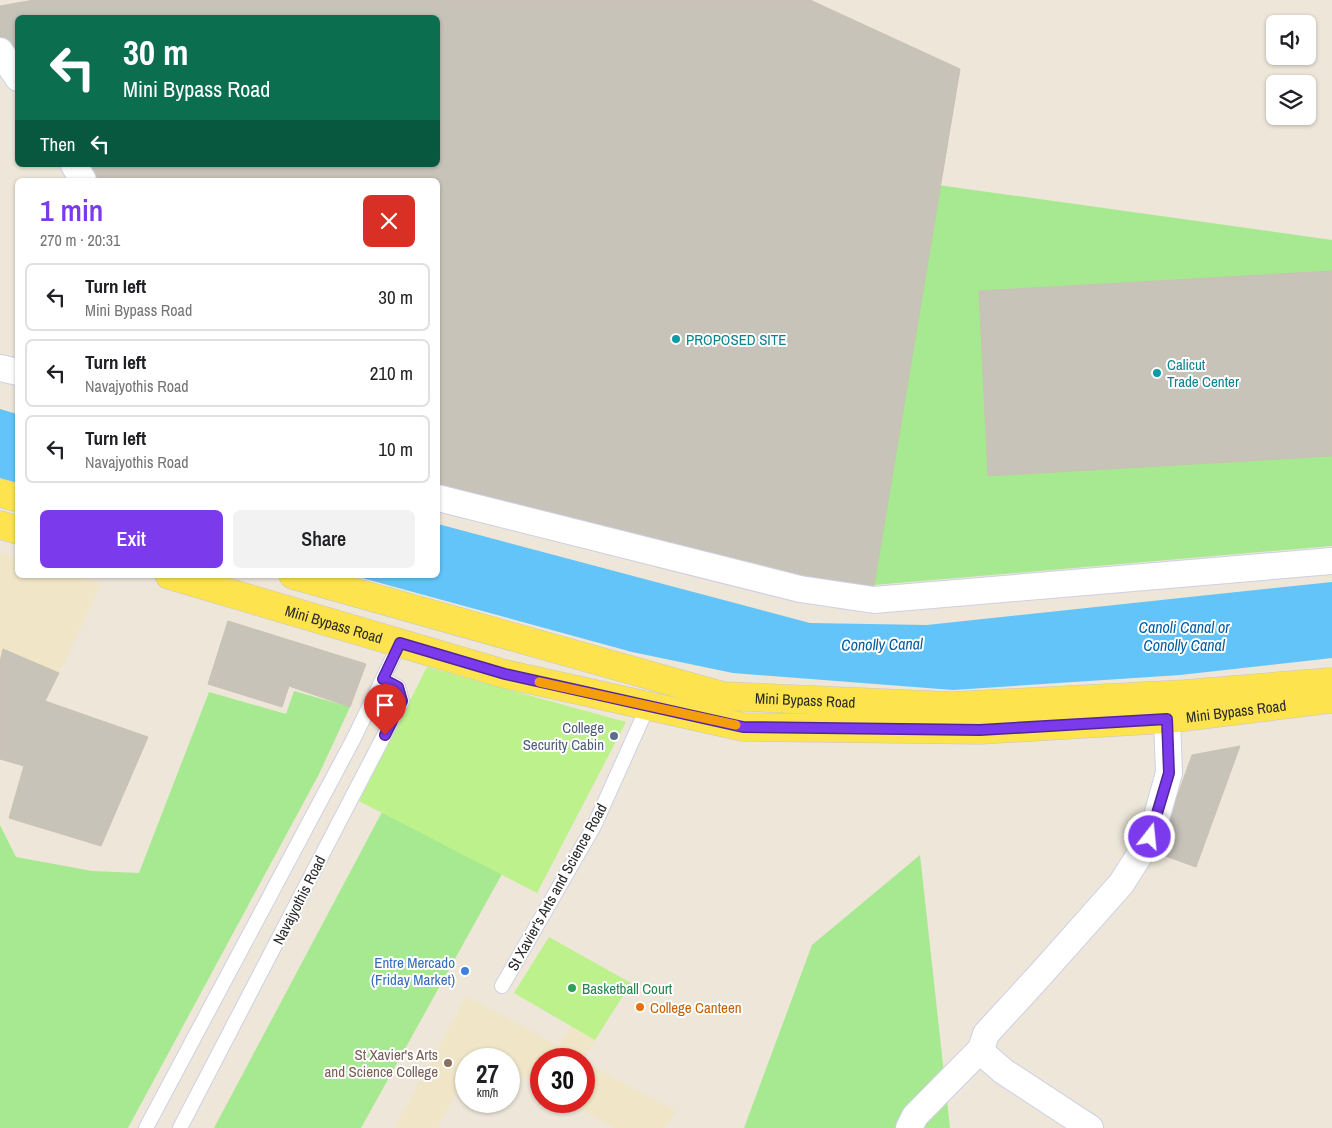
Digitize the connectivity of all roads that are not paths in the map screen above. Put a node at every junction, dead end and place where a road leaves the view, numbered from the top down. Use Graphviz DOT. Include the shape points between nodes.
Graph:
graph roads {
  1 [pos="0,51"];
  2 [pos="15,74"];
  3 [pos="75,167"];
  4 [pos="82,178"];
  5 [pos="0,368"];
  6 [pos="15,371"];
  7 [pos="0,492"];
  8 [pos="15,497"];
  9 [pos="440,499"];
  10 [pos="0,525"];
  11 [pos="15,529"];
  12 [pos="1332,561"];
  13 [pos="179,578"];
  14 [pos="304,578"];
  15 [pos="400,643"];
  16 [pos="383,679"];
  17 [pos="1332,682"];
  18 [pos="1332,699"];
  19 [pos="648,706"];
  20 [pos="1167,719"];
  21 [pos="502,986"];
  22 [pos="981,1049"];
  23 [pos="146,1128"];
  24 [pos="180,1128"];
  25 [pos="909,1128"];
  26 [pos="1090,1128"];
  1 -- 2 [label="street"];
  3 -- 4 [label="street"];
  5 -- 6 [label="street"];
  7 -- 8 [label="main road"];
  9 -- 12 [label="street" via="800,589 874,600"];
  10 -- 11 [label="main road"];
  13 -- 15 [label="main road, Mini Bypass Road"];
  14 -- 17 [label="main road, Mini Bypass Road" via="723,696 951,706 1185,694"];
  15 -- 16 [label="lane, Navajyothis Road"];
  15 -- 19 [label="main road, Mini Bypass Road" via="505,674"];
  16 -- 23 [label="lane, Navajyothis Road"];
  16 -- 24 [label="lane, Navajyothis Road" via="398,687 402,701"];
  18 -- 20 [label="main road, Mini Bypass Road"];
  19 -- 20 [label="main road, Mini Bypass Road" via="743,727 980,730"];
  19 -- 21 [label="lane, St Xavier's Arts and Science Road" via="594,826"];
  20 -- 22 [label="street" via="1169,773 1150,837 1121,884 986,1034"];
  22 -- 25 [label="street" via="915,1116"];
  22 -- 26 [label="street" via="1003,1071"];
}
